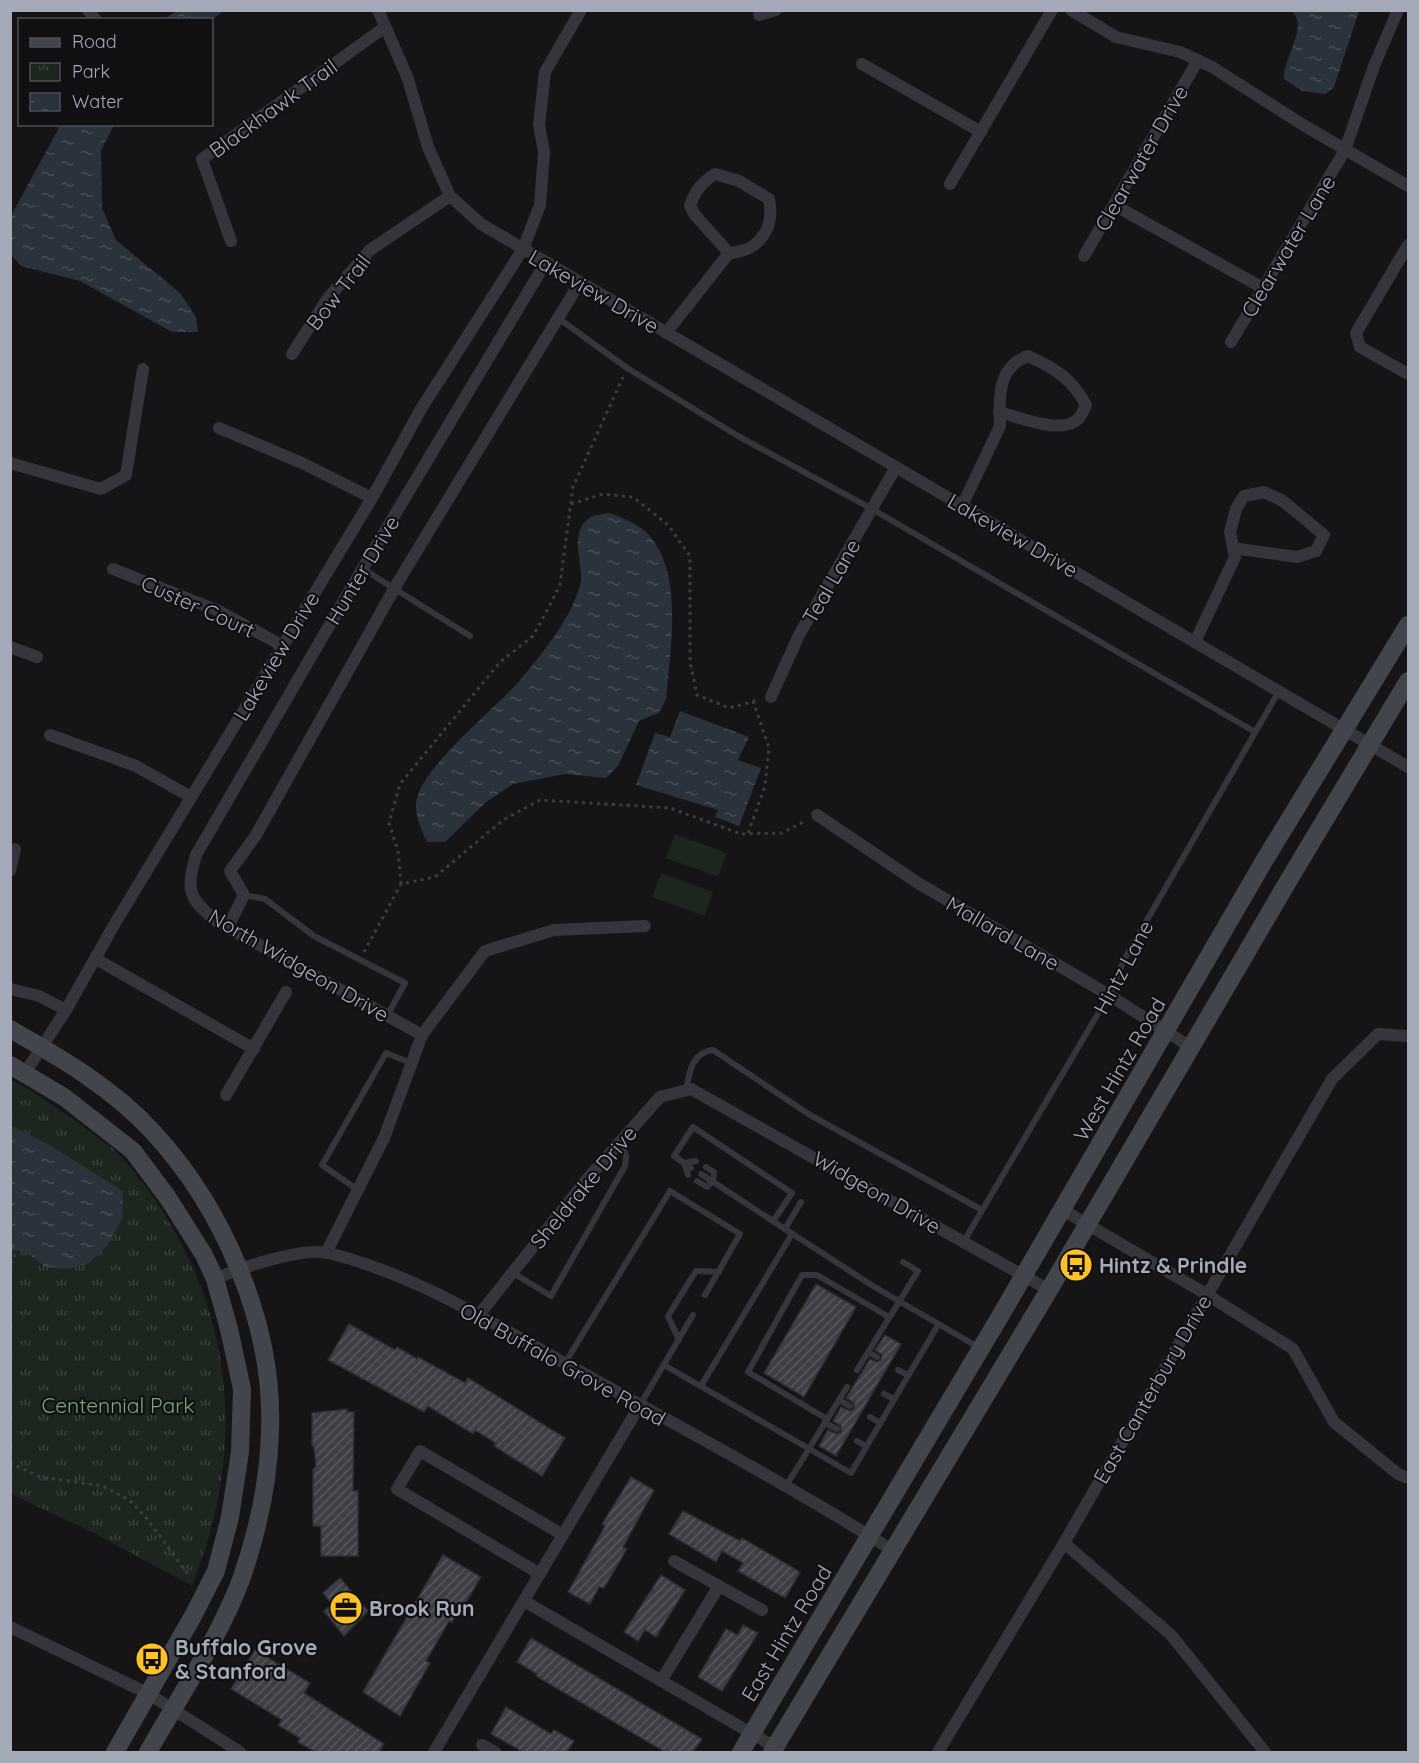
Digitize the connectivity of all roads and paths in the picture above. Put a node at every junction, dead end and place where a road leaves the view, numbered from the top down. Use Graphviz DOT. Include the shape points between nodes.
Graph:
graph roads {
  1 [pos="378,10"];
  2 [pos="581,10"];
  3 [pos="776,10"];
  4 [pos="1052,10"];
  5 [pos="1071,10"];
  6 [pos="1398,10"];
  7 [pos="759,15"];
  8 [pos="385,27"];
  9 [pos="1198,60"];
  10 [pos="862,64"];
  11 [pos="981,132"];
  12 [pos="1346,150"];
  13 [pos="950,184"];
  14 [pos="1408,186"];
  15 [pos="450,196"];
  16 [pos="1114,205"];
  17 [pos="231,241"];
  18 [pos="1408,245"];
  19 [pos="523,249"];
  20 [pos="729,253"];
  21 [pos="1084,256"];
  22 [pos="546,262"];
  23 [pos="580,282"];
  24 [pos="1263,288"];
  25 [pos="558,318"];
  26 [pos="666,333"];
  27 [pos="1231,342"];
  28 [pos="292,354"];
  29 [pos="627,368"];
  30 [pos="143,369"];
  31 [pos="1408,374"];
  32 [pos="999,412"];
  33 [pos="219,428"];
  34 [pos="10,463"];
  35 [pos="896,467"];
  36 [pos="372,498"];
  37 [pos="571,504"];
  38 [pos="962,506"];
  39 [pos="872,509"];
  40 [pos="1233,548"];
  41 [pos="113,569"];
  42 [pos="362,569"];
  43 [pos="394,589"];
  44 [pos="1408,625"];
  45 [pos="470,636"];
  46 [pos="1195,642"];
  47 [pos="281,645"];
  48 [pos="10,647"];
  49 [pos="37,657"];
  50 [pos="1408,681"];
  51 [pos="1279,691"];
  52 [pos="771,697"];
  53 [pos="753,701"];
  54 [pos="1346,730"];
  55 [pos="1255,732"];
  56 [pos="50,735"];
  57 [pos="1371,745"];
  58 [pos="1408,767"];
  59 [pos="191,797"];
  60 [pos="817,815"];
  61 [pos="748,833"];
  62 [pos="15,849"];
  63 [pos="10,871"];
  64 [pos="188,883"];
  65 [pos="401,884"];
  66 [pos="243,895"];
  67 [pos="645,926"];
  68 [pos="228,927"];
  69 [pos="96,959"];
  70 [pos="360,959"];
  71 [pos="10,989"];
  72 [pos="286,992"];
  73 [pos="1109,995"];
  74 [pos="66,1010"];
  75 [pos="387,1016"];
  76 [pos="10,1029"];
  77 [pos="1167,1031"];
  78 [pos="422,1035"];
  79 [pos="1408,1036"];
  80 [pos="42,1047"];
  81 [pos="1192,1048"];
  82 [pos="254,1049"];
  83 [pos="412,1063"];
  84 [pos="18,1069"];
  85 [pos="686,1091"];
  86 [pos="705,1094"];
  87 [pos="226,1095"];
  88 [pos="620,1142"];
  89 [pos="696,1161"];
  90 [pos="684,1163"];
  91 [pos="706,1167"];
  92 [pos="691,1168"];
  93 [pos="702,1174"];
  94 [pos="688,1175"];
  95 [pos="698,1181"];
  96 [pos="713,1181"];
  97 [pos="358,1190"];
  98 [pos="792,1193"];
  99 [pos="982,1210"];
  100 [pos="1063,1210"];
  101 [pos="774,1220"];
  102 [pos="1087,1224"];
  103 [pos="786,1229"];
  104 [pos="792,1234"];
  105 [pos="10,1240"];
  106 [pos="964,1241"];
  107 [pos="326,1253"];
  108 [pos="903,1262"];
  109 [pos="10,1264"];
  110 [pos="237,1269"];
  111 [pos="719,1272"];
  112 [pos="512,1273"];
  113 [pos="1024,1276"];
  114 [pos="215,1279"];
  115 [pos="1049,1290"];
  116 [pos="1206,1294"];
  117 [pos="705,1295"];
  118 [pos="899,1302"];
  119 [pos="693,1315"];
  120 [pos="478,1316"];
  121 [pos="889,1317"];
  122 [pos="938,1325"];
  123 [pos="679,1340"];
  124 [pos="981,1349"];
  125 [pos="868,1352"];
  126 [pos="878,1357"];
  127 [pos="565,1364"];
  128 [pos="664,1365"];
  129 [pos="857,1370"];
  130 [pos="898,1370"];
  131 [pos="908,1375"];
  132 [pos="701,1386"];
  133 [pos="847,1387"];
  134 [pos="884,1394"];
  135 [pos="894,1399"];
  136 [pos="839,1400"];
  137 [pos="640,1405"];
  138 [pos="849,1406"];
  139 [pos="870,1417"];
  140 [pos="826,1421"];
  141 [pos="880,1423"];
  142 [pos="837,1429"];
  143 [pos="857,1441"];
  144 [pos="866,1446"];
  145 [pos="809,1450"];
  146 [pos="10,1463"];
  147 [pos="1408,1478"];
  148 [pos="785,1488"];
  149 [pos="563,1535"];
  150 [pos="870,1536"];
  151 [pos="1064,1543"];
  152 [pos="892,1550"];
  153 [pos="674,1561"];
  154 [pos="540,1574"];
  155 [pos="190,1577"];
  156 [pos="719,1586"];
  157 [pos="524,1601"];
  158 [pos="762,1610"];
  159 [pos="10,1627"];
  160 [pos="661,1682"];
  161 [pos="149,1694"];
  162 [pos="172,1708"];
  163 [pos="752,1734"];
  164 [pos="482,1745"];
  165 [pos="941,1748"];
  166 [pos="773,1750"];
  167 [pos="115,1752"];
  168 [pos="148,1752"];
  169 [pos="240,1752"];
  170 [pos="434,1752"];
  171 [pos="495,1752"];
  172 [pos="741,1752"];
  173 [pos="954,1752"];
  174 [pos="1265,1752"];
  1 -- 8 [label="street"];
  2 -- 19 [label="street" via="545,72 539,124 544,152 540,205"];
  3 -- 7 [label="street"];
  4 -- 11 [label="street"];
  5 -- 9 [label="street" via="1116,37"];
  6 -- 12 [label="street, Clearwater Lane"];
  8 -- 15 [label="street"];
  8 -- 17 [label="street, Blackhawk Trail" via="202,159"];
  9 -- 12 [label="street"];
  9 -- 16 [label="street, Clearwater Drive"];
  10 -- 11 [label="street"];
  11 -- 13 [label="street"];
  12 -- 14 [label="street"];
  12 -- 24 [label="street, Clearwater Lane"];
  15 -- 19 [label="street" via="481,224"];
  15 -- 28 [label="street, Bow Trail" via="370,250 328,298"];
  16 -- 21 [label="street, Clearwater Drive"];
  16 -- 24 [label="street"];
  18 -- 31 [label="street" via="1356,333 1360,347"];
  19 -- 22 [label="street, Lakeview Drive"];
  19 -- 36 [label="street, Lakeview Drive" via="421,408"];
  20 -- 20 [label="street" via="745,252 763,236 772,212 769,199 738,181 715,174 699,187 690,206"];
  20 -- 26 [label="street"];
  22 -- 23 [label="street, Lakeview Drive"];
  22 -- 42 [label="street, Hunter Drive"];
  23 -- 25 [label="street"];
  23 -- 26 [label="street, Lakeview Drive"];
  24 -- 27 [label="street, Clearwater Lane"];
  25 -- 29 [label="lane"];
  25 -- 43 [label="street"];
  26 -- 35 [label="street, Lakeview Drive"];
  29 -- 37 [label="path" via="573,487"];
  29 -- 39 [label="lane" via="738,436"];
  30 -- 34 [label="street" via="126,475 101,489"];
  32 -- 32 [label="street" via="1047,426 1066,425 1079,419 1086,405 1076,387 1057,369 1028,356 1015,360 1004,377"];
  32 -- 38 [label="street" via="1000,426"];
  33 -- 36 [label="street"];
  35 -- 38 [label="street, Lakeview Drive"];
  35 -- 39 [label="street, Teal Lane"];
  36 -- 47 [label="street, Lakeview Drive"];
  37 -- 53 [label="path" via="603,494 633,497 668,525 690,556 690,662 697,695 729,708"];
  37 -- 65 [label="path" via="560,585 533,636 500,662 400,784 389,823 398,850"];
  38 -- 46 [label="street, Lakeview Drive"];
  39 -- 52 [label="street, Teal Lane" via="799,635"];
  39 -- 55 [label="lane"];
  40 -- 40 [label="street" via="1297,557 1316,551 1324,535 1283,501 1264,492 1244,496 1236,509 1230,531"];
  40 -- 46 [label="street" via="1235,556"];
  41 -- 47 [label="street, Custer Court" via="219,611"];
  42 -- 43 [label="lane"];
  42 -- 64 [label="street, Hunter Drive" via="196,855"];
  43 -- 45 [label="lane"];
  43 -- 66 [label="street" via="256,835 230,871"];
  44 -- 54 [label="main road, West Hintz Road"];
  46 -- 51 [label="street, Lakeview Drive"];
  47 -- 59 [label="street, Lakeview Drive"];
  48 -- 49 [label="street"];
  50 -- 57 [label="main road"];
  51 -- 54 [label="street, Lakeview Drive"];
  51 -- 55 [label="lane, Hintz Lane"];
  52 -- 53 [label="path"];
  53 -- 61 [label="path" via="769,748 765,786"];
  54 -- 57 [label="street, Lakeview Drive"];
  54 -- 77 [label="main road, West Hintz Road" via="1264,861"];
  55 -- 73 [label="lane, Hintz Lane" via="1124,960"];
  56 -- 59 [label="street" via="136,766"];
  57 -- 58 [label="street, Lakeview Drive"];
  57 -- 81 [label="main road"];
  59 -- 69 [label="street, Lakeview Drive"];
  60 -- 61 [label="path" via="782,833"];
  60 -- 73 [label="street, Mallard Lane" via="918,883"];
  61 -- 65 [label="path" via="741,834 670,808 540,800 503,820 435,878"];
  62 -- 63 [label="street"];
  64 -- 68 [label="street, North Widgeon Drive" via="198,906"];
  65 -- 70 [label="path"];
  66 -- 68 [label="street"];
  66 -- 70 [label="lane" via="265,899 314,936"];
  67 -- 78 [label="street" via="555,930 485,951"];
  68 -- 75 [label="street, North Widgeon Drive"];
  69 -- 74 [label="street, Lakeview Drive"];
  69 -- 82 [label="street"];
  70 -- 75 [label="lane" via="405,983"];
  71 -- 74 [label="street" via="39,996"];
  72 -- 82 [label="street"];
  73 -- 77 [label="street, Mallard Lane"];
  73 -- 99 [label="lane, Hintz Lane"];
  74 -- 80 [label="street, Lakeview Drive"];
  75 -- 78 [label="street, North Widgeon Drive"];
  76 -- 80 [label="main road"];
  77 -- 81 [label="street, Mallard Lane"];
  77 -- 100 [label="main road, West Hintz Road"];
  78 -- 83 [label="street"];
  79 -- 116 [label="street, East Canterbury Drive" via="1378,1034 1332,1079"];
  80 -- 84 [label="street, Lakeview Drive"];
  80 -- 110 [label="main road" via="103,1087 153,1131 190,1177"];
  81 -- 102 [label="main road"];
  82 -- 87 [label="street"];
  83 -- 97 [label="street" via="384,1138"];
  83 -- 97 [label="lane" via="386,1053 322,1165"];
  84 -- 114 [label="main road" via="64,1097 133,1151 168,1198"];
  85 -- 86 [label="street, Sheldrake Drive"];
  85 -- 88 [label="street, Sheldrake Drive" via="660,1097"];
  85 -- 99 [label="lane" via="696,1058 713,1050 810,1115"];
  86 -- 106 [label="street, Widgeon Drive"];
  88 -- 112 [label="street, Sheldrake Drive"];
  88 -- 112 [label="lane" via="626,1166 551,1296"];
  89 -- 90 [label="lane"];
  90 -- 92 [label="lane"];
  90 -- 94 [label="lane"];
  90 -- 98 [label="lane" via="674,1156 693,1127"];
  91 -- 96 [label="lane" via="714,1172"];
  93 -- 96 [label="lane"];
  95 -- 96 [label="lane" via="707,1187"];
  96 -- 101 [label="lane"];
  97 -- 107 [label="street"];
  98 -- 101 [label="lane"];
  98 -- 103 [label="lane" via="803,1203"];
  99 -- 106 [label="lane, Hintz Lane"];
  100 -- 102 [label="street"];
  100 -- 113 [label="main road, West Hintz Road"];
  101 -- 103 [label="lane"];
  102 -- 115 [label="main road"];
  102 -- 116 [label="street"];
  103 -- 104 [label="lane"];
  104 -- 118 [label="lane"];
  104 -- 132 [label="lane"];
  105 -- 109 [label="path" via="15,1258"];
  106 -- 113 [label="street, Widgeon Drive"];
  107 -- 110 [label="street, Old Buffalo Grove Road"];
  107 -- 120 [label="street, Old Buffalo Grove Road" via="410,1281"];
  108 -- 118 [label="lane" via="918,1271"];
  110 -- 114 [label="street, Old Buffalo Grove Road"];
  110 -- 162 [label="main road" via="266,1364 270,1429 264,1494 242,1577 222,1626"];
  111 -- 117 [label="lane"];
  111 -- 123 [label="lane" via="696,1271 668,1316"];
  111 -- 127 [label="lane" via="740,1234 670,1191"];
  112 -- 120 [label="street, Sheldrake Drive"];
  113 -- 115 [label="street, Widgeon Drive"];
  113 -- 124 [label="main road, West Hintz Road"];
  114 -- 161 [label="main road" via="242,1389 240,1452 230,1517 216,1571"];
  115 -- 152 [label="main road"];
  116 -- 147 [label="street" via="1293,1349 1334,1422"];
  116 -- 151 [label="street, East Canterbury Drive"];
  118 -- 121 [label="lane"];
  118 -- 122 [label="lane"];
  119 -- 123 [label="lane"];
  120 -- 127 [label="street, Old Buffalo Grove Road"];
  121 -- 125 [label="lane"];
  121 -- 140 [label="lane" via="818,1275 802,1275 748,1372"];
  122 -- 124 [label="lane"];
  122 -- 131 [label="lane"];
  123 -- 128 [label="lane"];
  124 -- 150 [label="main road, West Hintz Road"];
  125 -- 126 [label="lane"];
  125 -- 129 [label="lane"];
  127 -- 137 [label="street, Old Buffalo Grove Road"];
  128 -- 132 [label="lane"];
  128 -- 137 [label="lane"];
  130 -- 131 [label="lane"];
  131 -- 135 [label="lane"];
  132 -- 145 [label="lane"];
  133 -- 136 [label="lane"];
  134 -- 135 [label="lane"];
  135 -- 141 [label="lane"];
  136 -- 138 [label="lane"];
  136 -- 140 [label="lane"];
  137 -- 148 [label="street, Old Buffalo Grove Road"];
  137 -- 149 [label="street"];
  139 -- 141 [label="lane"];
  140 -- 142 [label="lane"];
  140 -- 145 [label="lane"];
  141 -- 144 [label="lane"];
  143 -- 144 [label="lane"];
  144 -- 145 [label="lane" via="851,1473"];
  145 -- 148 [label="lane"];
  146 -- 155 [label="path" via="41,1477 103,1486 129,1500"];
  148 -- 150 [label="street, Old Buffalo Grove Road"];
  149 -- 154 [label="street"];
  149 -- 154 [label="street" via="420,1451 397,1489"];
  150 -- 152 [label="street, Old Buffalo Grove Road"];
  150 -- 163 [label="main road, East Hintz Road"];
  151 -- 165 [label="street, East Canterbury Drive"];
  151 -- 174 [label="street" via="1171,1635"];
  152 -- 166 [label="main road"];
  153 -- 156 [label="street"];
  154 -- 157 [label="street"];
  156 -- 158 [label="street"];
  156 -- 160 [label="street"];
  157 -- 160 [label="street"];
  157 -- 170 [label="street"];
  159 -- 161 [label="street"];
  160 -- 163 [label="street"];
  161 -- 162 [label="street"];
  161 -- 167 [label="main road"];
  162 -- 168 [label="main road"];
  162 -- 169 [label="street"];
  163 -- 166 [label="street"];
  163 -- 172 [label="main road, East Hintz Road"];
  164 -- 171 [label="street"];
  165 -- 173 [label="street"];
}
